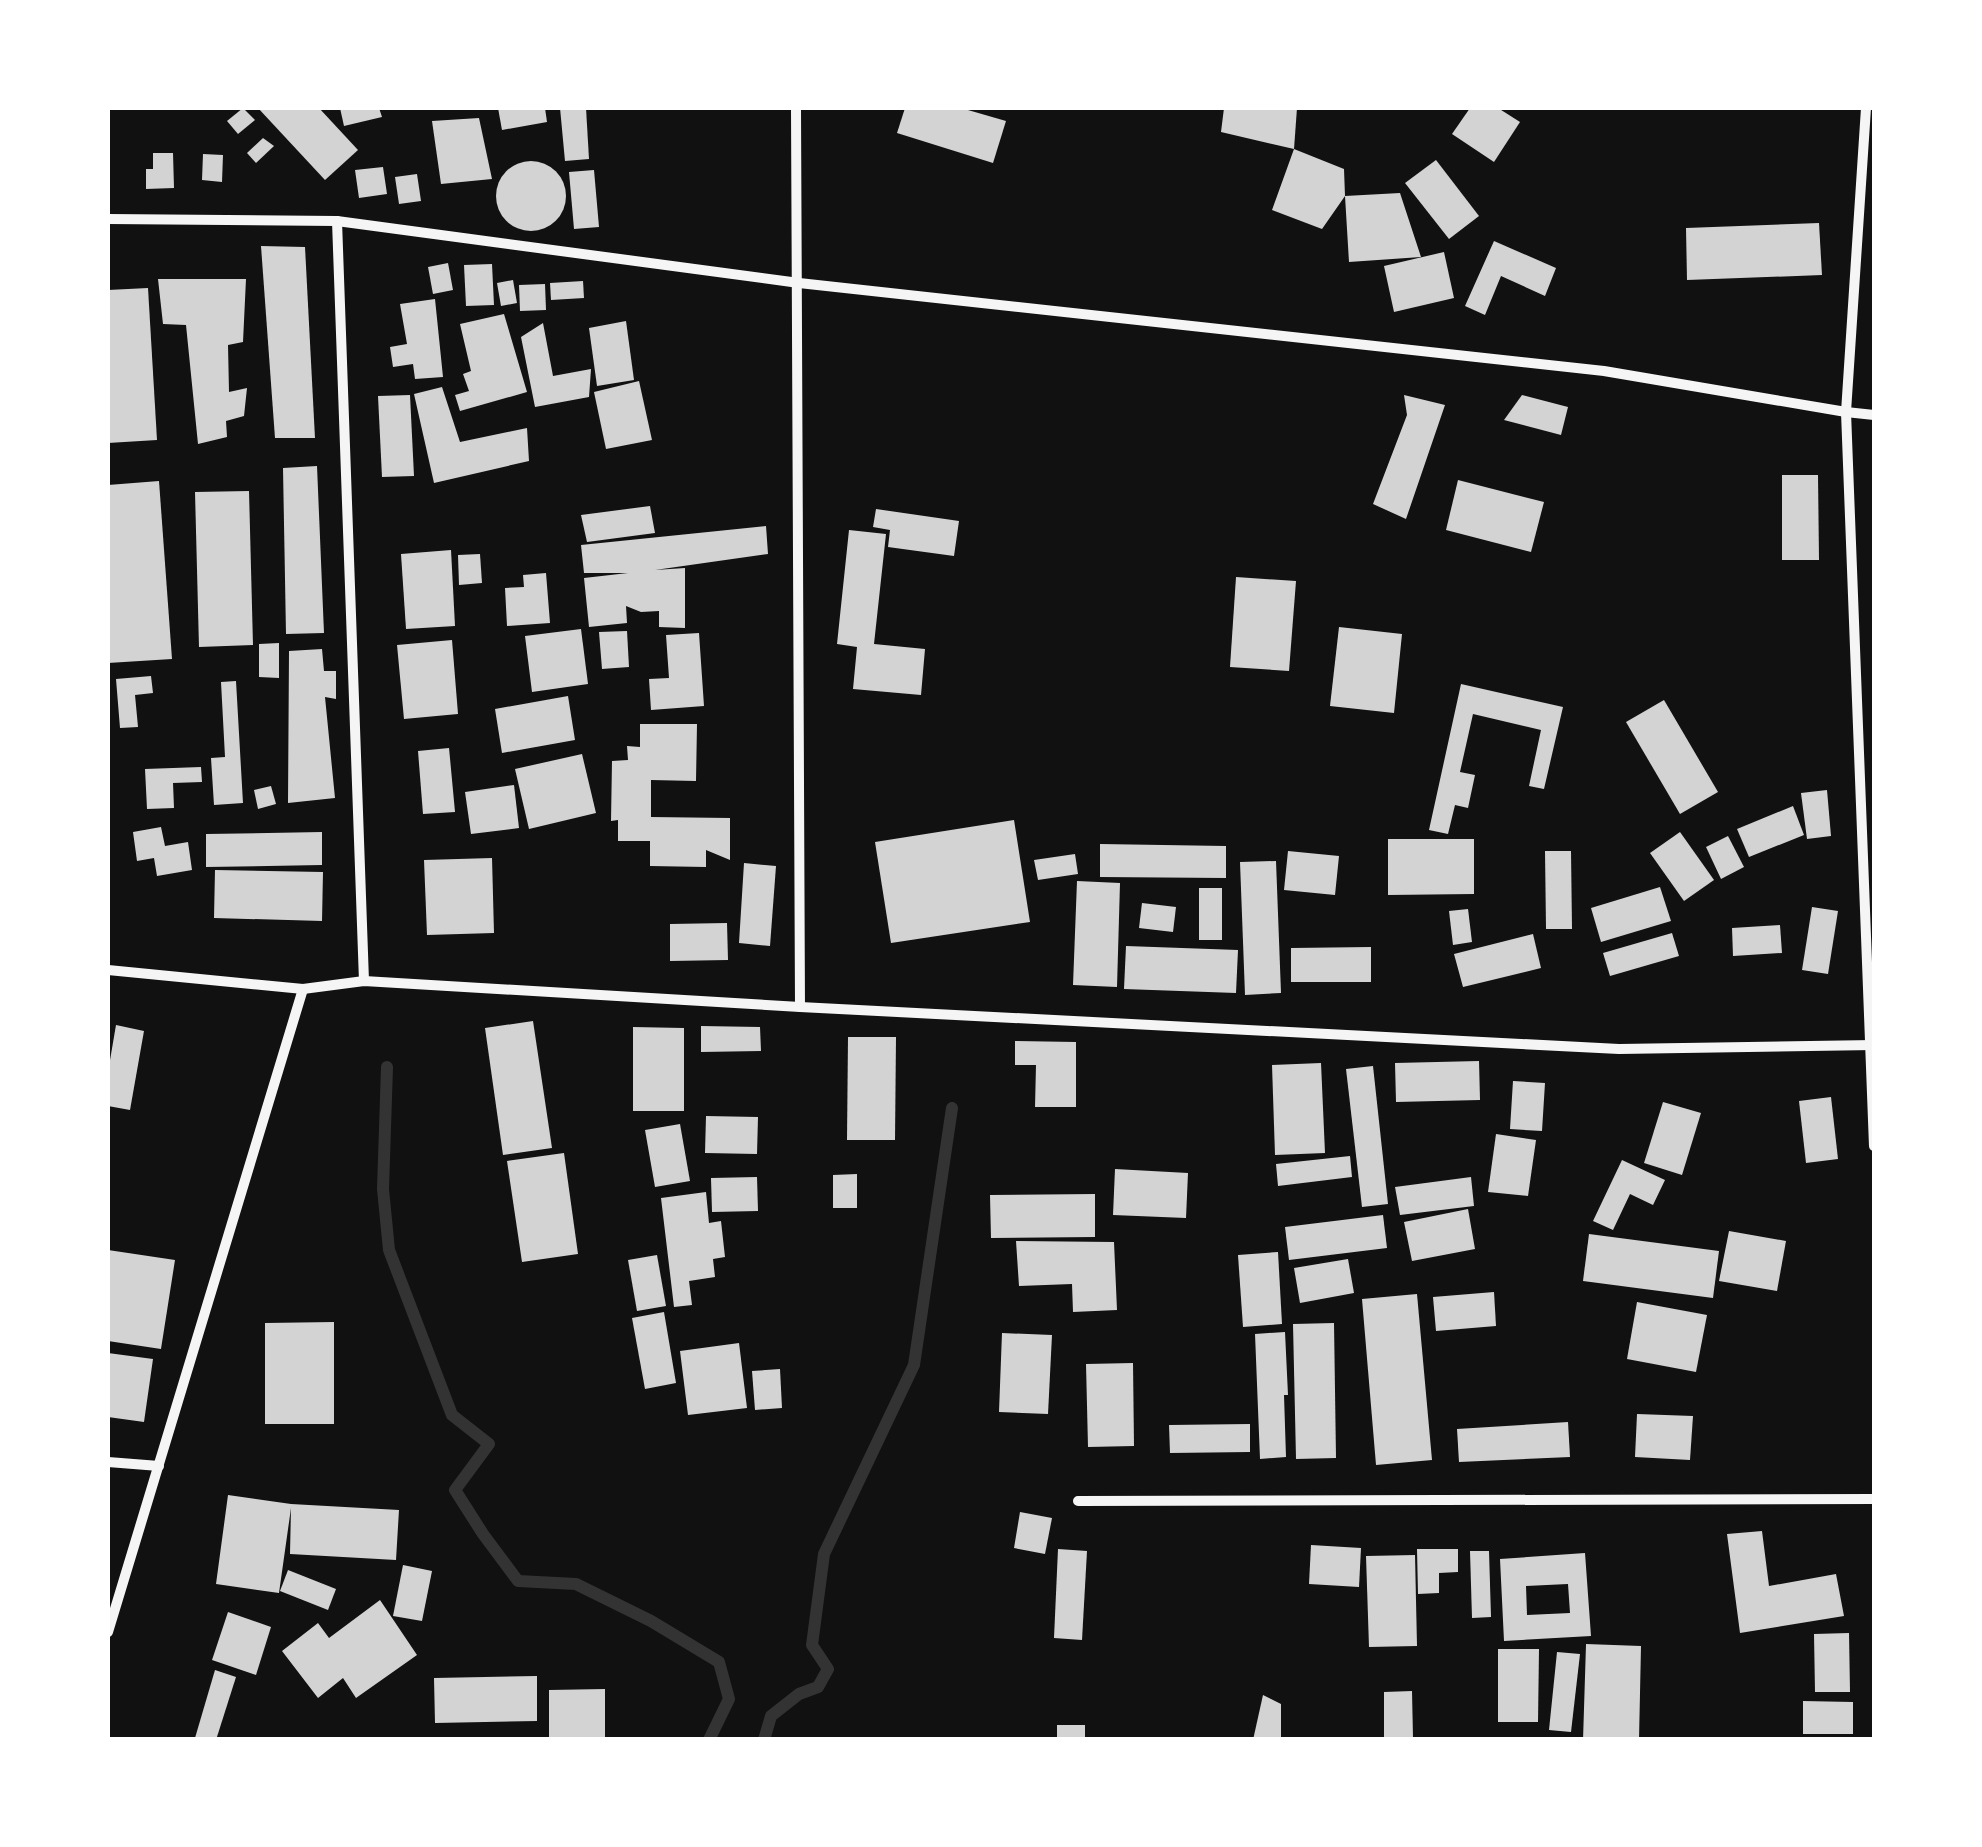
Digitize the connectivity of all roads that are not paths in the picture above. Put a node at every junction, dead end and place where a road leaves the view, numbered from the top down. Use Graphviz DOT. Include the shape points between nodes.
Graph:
graph roads {
  1 [pos="796,108"];
  2 [pos="1866,108"];
  3 [pos="108,219"];
  4 [pos="337,221"];
  5 [pos="798,283"];
  6 [pos="1846,412"];
  7 [pos="1874,414"];
  8 [pos="108,970"];
  9 [pos="364,981"];
  10 [pos="303,989"];
  11 [pos="800,1007"];
  12 [pos="1873,1045"];
  13 [pos="1874,1146"];
  14 [pos="108,1462"];
  15 [pos="160,1466"];
  16 [pos="1874,1499"];
  17 [pos="1078,1502"];
  18 [pos="108,1632"];
  1 -- 5 [label="street"];
  2 -- 6 [label="street"];
  3 -- 4 [label="street"];
  4 -- 5 [label="street"];
  4 -- 9 [label="street"];
  5 -- 6 [label="street" via="1604,371"];
  5 -- 11 [label="street"];
  6 -- 7 [label="street"];
  6 -- 12 [label="street"];
  8 -- 10 [label="street"];
  9 -- 10 [label="street"];
  9 -- 11 [label="street"];
  10 -- 15 [label="street"];
  11 -- 12 [label="street" via="1619,1048"];
  12 -- 13 [label="street"];
  14 -- 15 [label="street"];
  15 -- 18 [label="street"];
  16 -- 17 [label="street"];
}
